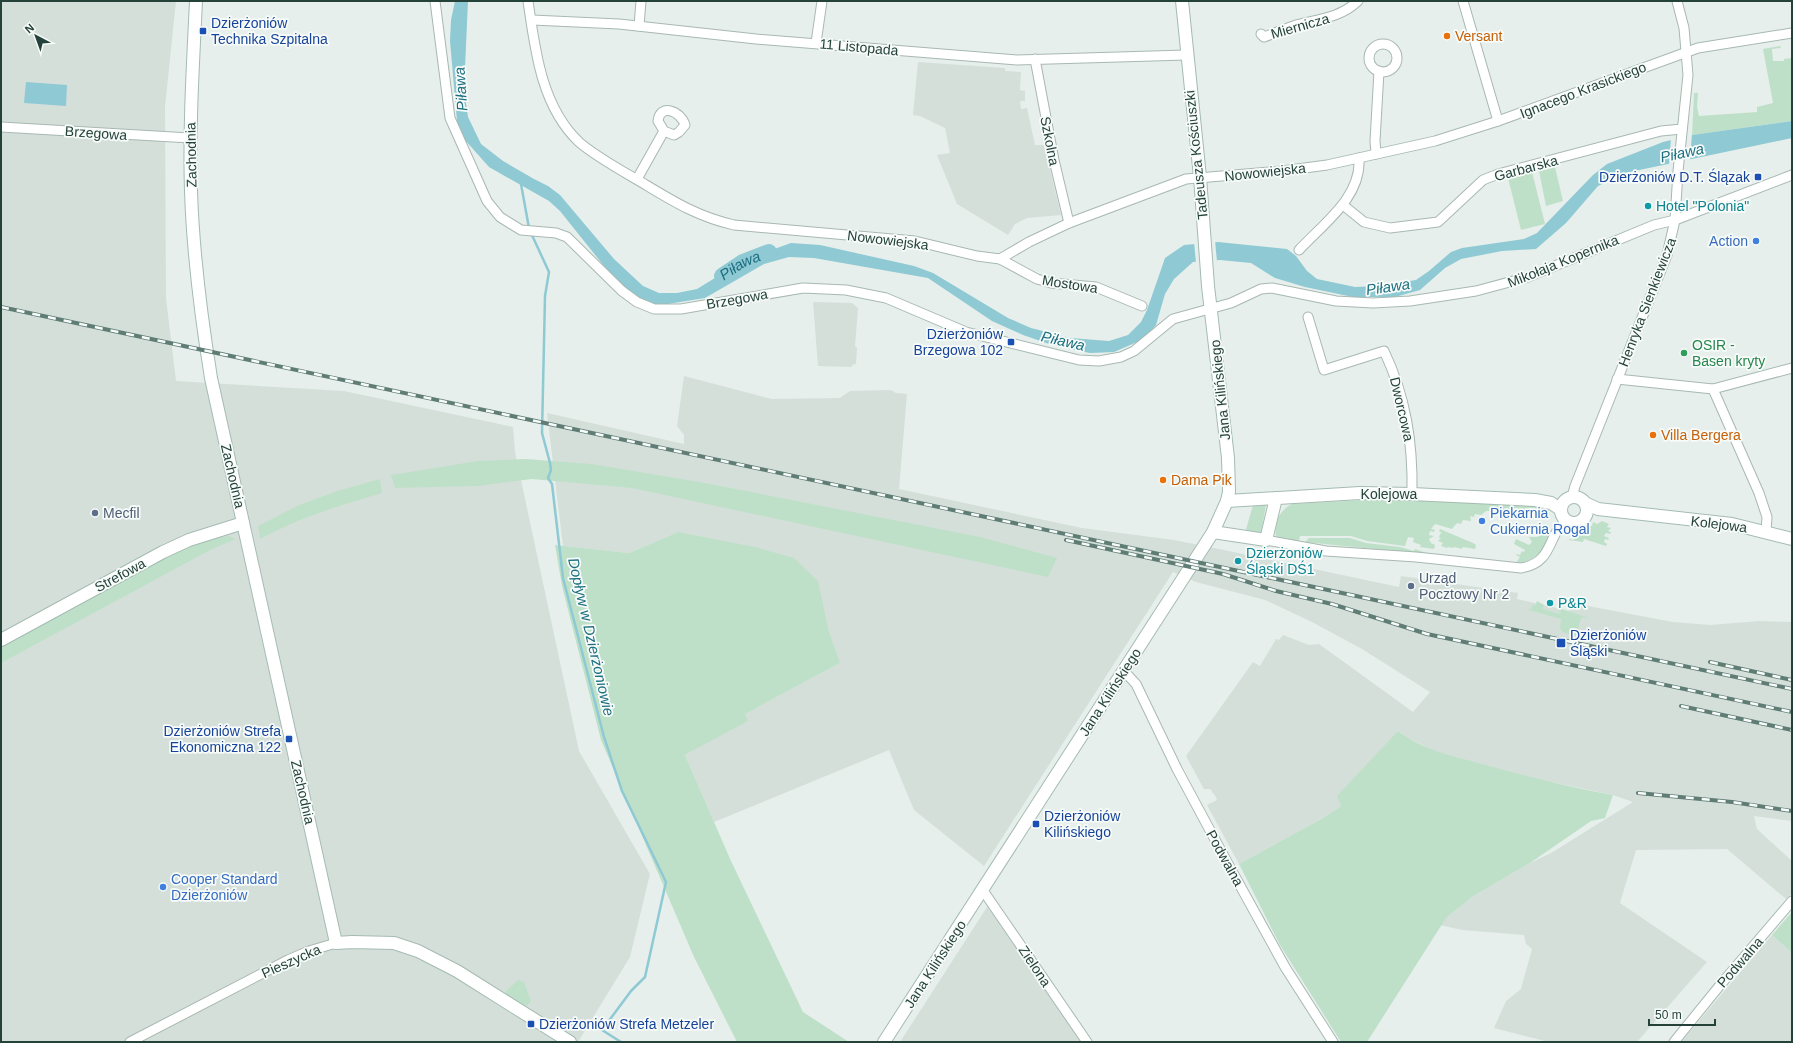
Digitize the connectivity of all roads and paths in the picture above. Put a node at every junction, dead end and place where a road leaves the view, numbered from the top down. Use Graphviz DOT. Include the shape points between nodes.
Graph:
graph roads {
  1 [pos="196,1"];
  2 [pos="435,1"];
  3 [pos="528,1"];
  4 [pos="641,1"];
  5 [pos="822,1"];
  6 [pos="1182,1"];
  7 [pos="1358,1"];
  8 [pos="1463,1"];
  9 [pos="1677,1"];
  10 [pos="532,20"];
  11 [pos="639,26"];
  12 [pos="1792,33"];
  13 [pos="1261,34"];
  14 [pos="816,43"];
  15 [pos="1687,52"];
  16 [pos="1186,55"];
  17 [pos="1035,59"];
  18 [pos="1379,71"];
  19 [pos="1498,121"];
  20 [pos="1,127"];
  21 [pos="1682,131"];
  22 [pos="664,132"];
  23 [pos="190,138"];
  24 [pos="1376,154"];
  25 [pos="1359,158"];
  26 [pos="1792,175"];
  27 [pos="1200,177"];
  28 [pos="637,179"];
  29 [pos="1343,205"];
  30 [pos="1676,220"];
  31 [pos="1068,223"];
  32 [pos="1299,250"];
  33 [pos="1000,259"];
  34 [pos="1142,306"];
  35 [pos="1211,309"];
  36 [pos="1308,317"];
  37 [pos="1792,368"];
  38 [pos="1617,379"];
  39 [pos="1713,389"];
  40 [pos="1412,494"];
  41 [pos="1276,498"];
  42 [pos="1227,501"];
  43 [pos="1562,503"];
  44 [pos="1590,508"];
  45 [pos="1569,522"];
  46 [pos="243,523"];
  47 [pos="1766,531"];
  48 [pos="1213,532"];
  49 [pos="1792,539"];
  50 [pos="1266,540"];
  51 [pos="1,640"];
  52 [pos="1123,670"];
  53 [pos="982,889"];
  54 [pos="1792,901"];
  55 [pos="336,943"];
  56 [pos="130,1042"];
  57 [pos="570,1042"];
  58 [pos="884,1042"];
  59 [pos="1087,1042"];
  60 [pos="1333,1042"];
  61 [pos="1674,1042"];
  1 -- 23 [label="street, Zachodnia"];
  2 -- 35 [label="street, Brzegowa" via="448,109 453,128 492,208 507,222 521,230 567,236 622,291 637,302 654,309 682,309 803,288 846,290 886,298 966,332 1080,360 1099,361 1121,357 1143,345 1173,319"];
  3 -- 10 [label="street, Nowowiejska"];
  4 -- 11 [label="street"];
  5 -- 14 [label="street"];
  6 -- 16 [label="street, Tadeusza Kościuszki"];
  7 -- 13 [label="street, Miernicza" via="1345,12 1325,20 1297,25 1264,37"];
  8 -- 19 [label="street"];
  9 -- 15 [label="street, Henryka Sienkiewicza"];
  10 -- 11 [label="street, 11 Listopada"];
  10 -- 28 [label="street, Nowowiejska" via="538,63 549,95 562,118 581,143"];
  11 -- 14 [label="street, 11 Listopada"];
  12 -- 15 [label="street, Ignacego Krasickiego"];
  14 -- 17 [label="street, 11 Listopada" via="940,55"];
  15 -- 19 [label="street, Ignacego Krasickiego"];
  15 -- 21 [label="street, Henryka Sienkiewicza" via="1688,75"];
  16 -- 17 [label="street, 11 Listopada"];
  16 -- 27 [label="street, Tadeusza Kościuszki"];
  17 -- 31 [label="street, Szkolna"];
  18 -- 24 [label="street"];
  19 -- 24 [label="street, Ignacego Krasickiego" via="1435,141"];
  20 -- 23 [label="street, Brzegowa"];
  21 -- 29 [label="street, Garbarska" via="1661,131 1498,174 1483,180 1438,222 1390,228 1364,222"];
  21 -- 30 [label="street, Henryka Sienkiewicza"];
  22 -- 28 [label="street"];
  23 -- 46 [label="street, Zachodnia" via="194,239 206,350"];
  24 -- 25 [label="street, Nowowiejska"];
  25 -- 27 [label="street, Nowowiejska" via="1282,171"];
  25 -- 29 [label="street" via="1360,170 1357,179"];
  26 -- 30 [label="street, Mikołaja Kopernika"];
  27 -- 31 [label="street, Nowowiejska" via="1171,184"];
  27 -- 35 [label="street, Tadeusza Kościuszki"];
  28 -- 33 [label="street, Nowowiejska" via="695,213 714,221 734,225 915,241"];
  29 -- 32 [label="street"];
  30 -- 35 [label="street, Mikołaja Kopernika" via="1650,226 1523,279 1476,291 1410,301 1372,303 1336,301 1272,288 1255,291 1231,303"];
  30 -- 38 [label="street, Henryka Sienkiewicza" via="1667,255"];
  31 -- 33 [label="street, Nowowiejska"];
  33 -- 34 [label="street, Mostowa" via="1037,279 1051,283 1096,287"];
  35 -- 42 [label="street, Jana Kilińskiego" via="1228,458"];
  36 -- 40 [label="street, Dworcowa" via="1324,370 1384,351 1393,371 1408,422"];
  37 -- 39 [label="street"];
  38 -- 39 [label="street"];
  38 -- 43 [label="street, Henryka Sienkiewicza" via="1575,486"];
  39 -- 47 [label="street" via="1759,493 1767,517"];
  40 -- 41 [label="street, Kolejowa"];
  40 -- 43 [label="street, Kolejowa"];
  41 -- 42 [label="street, Kolejowa"];
  41 -- 50 [label="street"];
  42 -- 48 [label="street, Jana Kilińskiego"];
  43 -- 44 [label="street" via="1580,498"];
  43 -- 45 [label="street" via="1562,517"];
  44 -- 45 [label="street" via="1581,521"];
  44 -- 47 [label="street, Kolejowa" via="1732,524"];
  45 -- 50 [label="street" via="1558,529 1549,549 1540,560 1521,568 1326,551"];
  46 -- 51 [label="street, Strefowa" via="189,540 163,552"];
  46 -- 55 [label="street, Zachodnia"];
  47 -- 49 [label="street, Kolejowa"];
  48 -- 50 [label="street"];
  48 -- 52 [label="street, Jana Kilińskiego"];
  52 -- 53 [label="street, Jana Kilińskiego"];
  52 -- 60 [label="street, Podwalna" via="1136,684 1177,769 1285,967"];
  53 -- 58 [label="street, Jana Kilińskiego"];
  53 -- 59 [label="street, Zielona"];
  54 -- 61 [label="street, Podwalna"];
  55 -- 56 [label="street, Pieszycka" via="288,960"];
  55 -- 57 [label="street, Pieszycka" via="394,944 430,956"];
}
